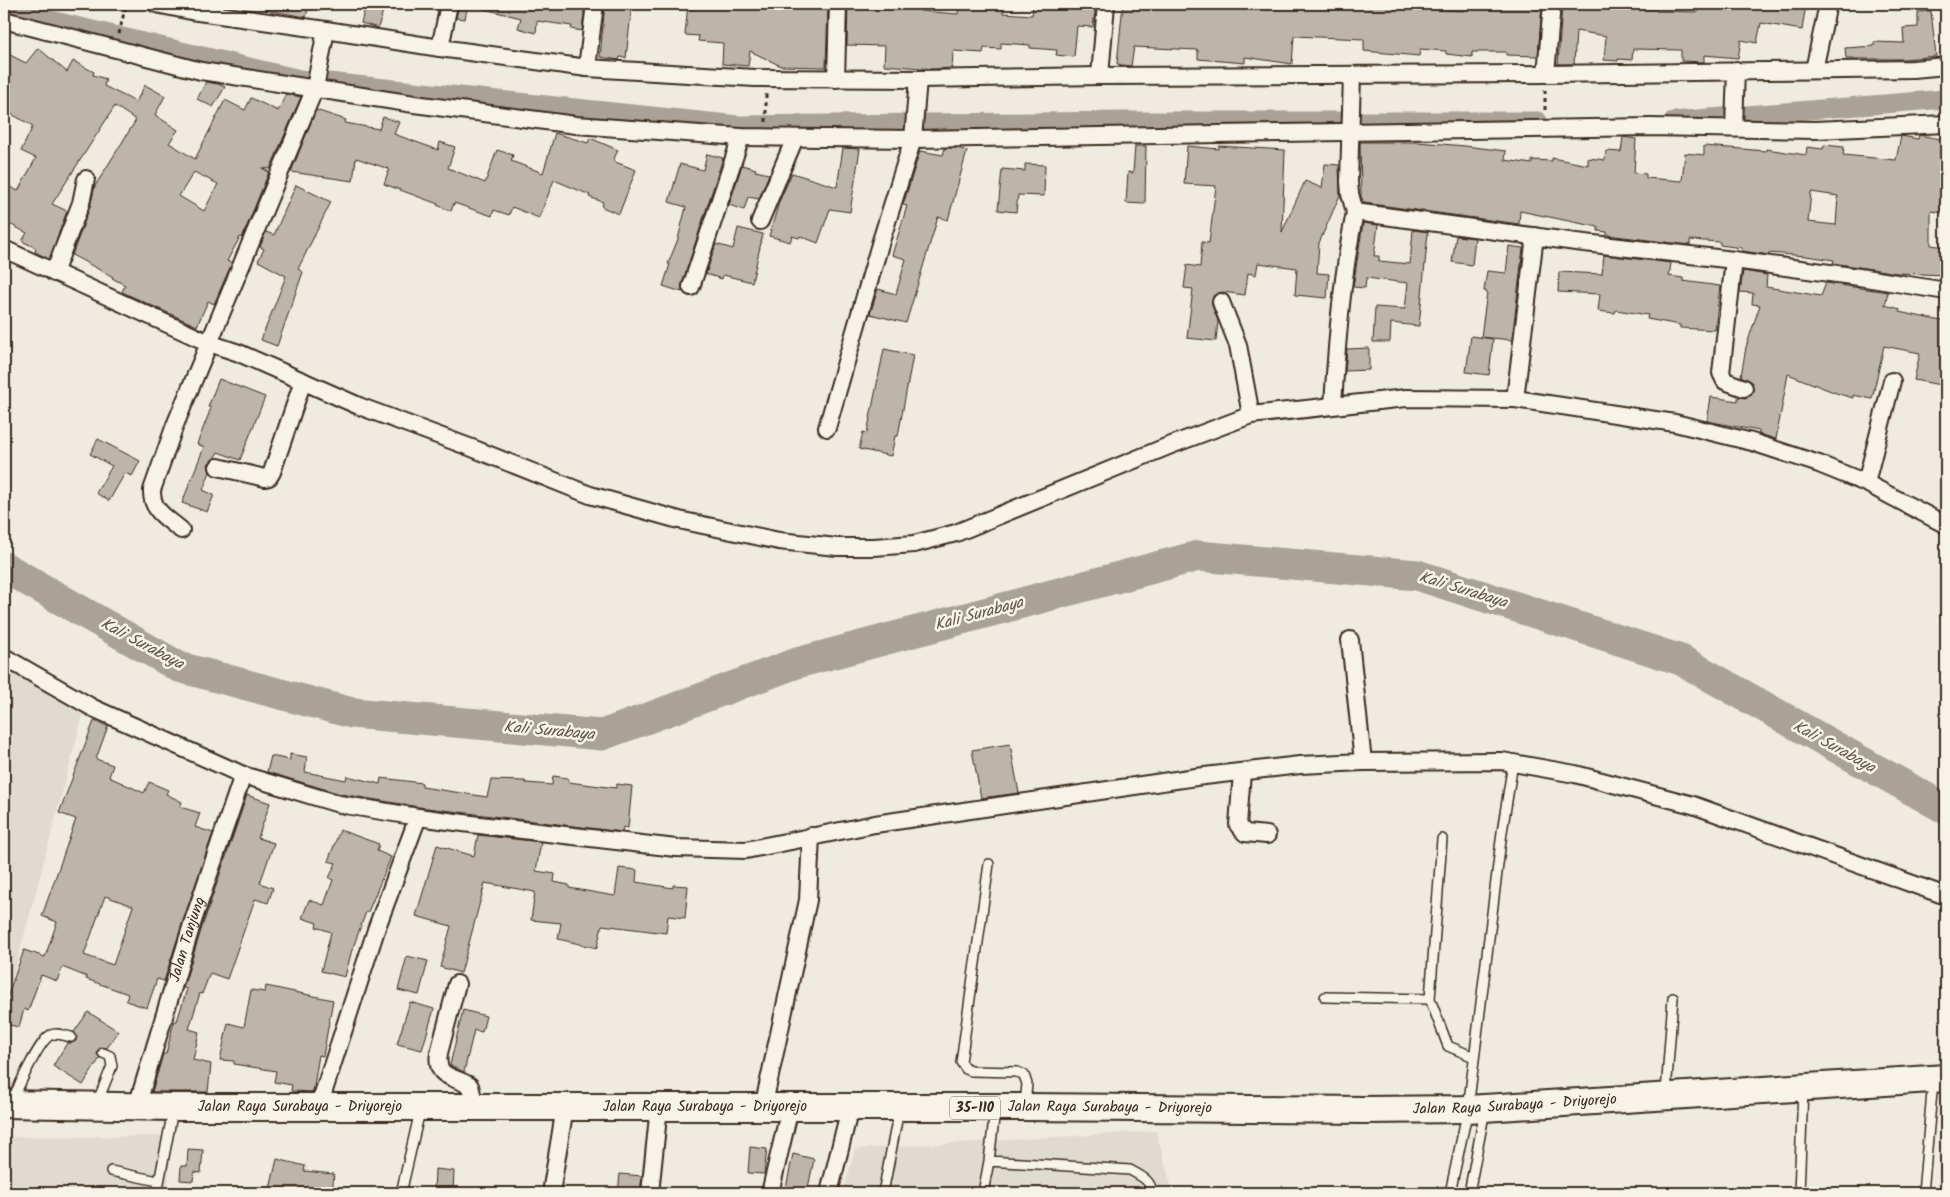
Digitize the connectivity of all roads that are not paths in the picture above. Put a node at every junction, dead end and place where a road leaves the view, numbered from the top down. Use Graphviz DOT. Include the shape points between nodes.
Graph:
graph roads {
  1 [pos="156,4"];
  2 [pos="449,4"];
  3 [pos="595,4"];
  4 [pos="838,4"];
  5 [pos="1106,4"];
  6 [pos="1552,4"];
  7 [pos="1828,4"];
  8 [pos="192,7"];
  9 [pos="4,20"];
  10 [pos="326,30"];
  11 [pos="440,48"];
  12 [pos="1946,66"];
  13 [pos="587,68"];
  14 [pos="1814,70"];
  15 [pos="1100,76"];
  16 [pos="1735,78"];
  17 [pos="836,79"];
  18 [pos="1546,80"];
  19 [pos="1352,82"];
  20 [pos="917,85"];
  21 [pos="315,86"];
  22 [pos="1946,124"];
  23 [pos="1734,125"];
  24 [pos="1350,130"];
  25 [pos="913,135"];
  26 [pos="741,137"];
  27 [pos="794,138"];
  28 [pos="86,179"];
  29 [pos="1354,212"];
  30 [pos="760,222"];
  31 [pos="1536,236"];
  32 [pos="4,249"];
  33 [pos="1734,260"];
  34 [pos="54,273"];
  35 [pos="691,287"];
  36 [pos="1946,291"];
  37 [pos="1221,302"];
  38 [pos="209,343"];
  39 [pos="303,381"];
  40 [pos="1892,381"];
  41 [pos="1744,388"];
  42 [pos="1515,399"];
  43 [pos="1333,405"];
  44 [pos="1252,415"];
  45 [pos="827,428"];
  46 [pos="218,467"];
  47 [pos="1866,483"];
  48 [pos="1946,525"];
  49 [pos="181,530"];
  50 [pos="1350,640"];
  51 [pos="4,657"];
  52 [pos="1363,762"];
  53 [pos="1513,763"];
  54 [pos="1242,772"];
  55 [pos="243,775"];
  56 [pos="418,817"];
  57 [pos="1267,835"];
  58 [pos="811,836"];
  59 [pos="1442,839"];
  60 [pos="989,864"];
  61 [pos="1946,896"];
  62 [pos="457,984"];
  63 [pos="1325,997"];
  64 [pos="1673,998"];
  65 [pos="1430,999"];
  66 [pos="71,1037"];
  67 [pos="103,1053"];
  68 [pos="1474,1057"];
  69 [pos="1940,1078"];
  70 [pos="1803,1088"];
  71 [pos="1665,1096"];
  72 [pos="7,1104"];
  73 [pos="96,1105"];
  74 [pos="137,1106"];
  75 [pos="319,1106"];
  76 [pos="421,1106"];
  77 [pos="475,1106"];
  78 [pos="566,1106"];
  79 [pos="174,1107"];
  80 [pos="659,1107"];
  81 [pos="1025,1107"];
  82 [pos="763,1108"];
  83 [pos="790,1108"];
  84 [pos="850,1108"];
  85 [pos="900,1108"];
  86 [pos="995,1108"];
  87 [pos="1477,1108"];
  88 [pos="989,1161"];
  89 [pos="111,1171"];
  90 [pos="158,1181"];
  91 [pos="157,1193"];
  92 [pos="401,1193"];
  93 [pos="551,1193"];
  94 [pos="650,1193"];
  95 [pos="770,1193"];
  96 [pos="829,1193"];
  97 [pos="883,1193"];
  98 [pos="983,1193"];
  99 [pos="1152,1193"];
  100 [pos="1450,1193"];
  101 [pos="1469,1193"];
  102 [pos="1799,1193"];
  103 [pos="1923,1193"];
  1 -- 8 [label="street"];
  2 -- 11 [label="street"];
  3 -- 13 [label="street"];
  4 -- 17 [label="street"];
  5 -- 15 [label="street"];
  6 -- 18 [label="street"];
  7 -- 14 [label="street"];
  8 -- 10 [label="street"];
  9 -- 21 [label="street" via="201,71"];
  10 -- 11 [label="street"];
  10 -- 21 [label="street"];
  11 -- 13 [label="street"];
  12 -- 14 [label="street"];
  13 -- 17 [label="street" via="755,78"];
  14 -- 16 [label="street"];
  15 -- 19 [label="street"];
  15 -- 20 [label="street"];
  16 -- 18 [label="street"];
  16 -- 23 [label="street"];
  17 -- 20 [label="street"];
  18 -- 19 [label="street"];
  19 -- 24 [label="street"];
  20 -- 25 [label="street"];
  21 -- 26 [label="street" via="414,104 576,125"];
  21 -- 38 [label="street"];
  22 -- 23 [label="street" via="1815,130"];
  23 -- 24 [label="street"];
  24 -- 25 [label="street"];
  24 -- 29 [label="street" via="1349,188"];
  25 -- 27 [label="street"];
  25 -- 45 [label="street"];
  26 -- 27 [label="street"];
  26 -- 35 [label="street"];
  27 -- 30 [label="street"];
  28 -- 34 [label="street" via="81,203"];
  29 -- 31 [label="street"];
  29 -- 43 [label="street" via="1338,327"];
  31 -- 33 [label="street"];
  31 -- 42 [label="street"];
  32 -- 34 [label="street"];
  33 -- 36 [label="street"];
  33 -- 41 [label="street" via="1721,373 1725,381"];
  34 -- 38 [label="street"];
  37 -- 44 [label="street" via="1238,345"];
  38 -- 39 [label="street"];
  38 -- 49 [label="street" via="152,490 154,507"];
  39 -- 44 [label="street" via="359,406 590,495 679,520 779,541 837,547 914,544 956,533 1166,446"];
  39 -- 46 [label="street" via="269,477"];
  40 -- 47 [label="street"];
  42 -- 43 [label="street" via="1406,398"];
  42 -- 47 [label="street" via="1675,423 1760,445"];
  43 -- 44 [label="street"];
  47 -- 48 [label="street"];
  50 -- 52 [label="street"];
  51 -- 55 [label="street" via="93,708"];
  52 -- 53 [label="street"];
  52 -- 54 [label="street"];
  53 -- 61 [label="street" via="1575,774 1693,805"];
  53 -- 68 [label="lane"];
  54 -- 57 [label="street" via="1238,825 1245,833"];
  54 -- 58 [label="street" via="1036,799"];
  55 -- 56 [label="street" via="339,804"];
  55 -- 74 [label="street, Jalan Tanjung" via="193,921"];
  56 -- 58 [label="street" via="676,848 746,850"];
  56 -- 75 [label="street" via="377,927"];
  58 -- 82 [label="street" via="808,900"];
  59 -- 65 [label="lane"];
  60 -- 81 [label="lane" via="962,1062 971,1071 1024,1075 1027,1084"];
  62 -- 77 [label="street" via="437,1064 445,1075 470,1086"];
  63 -- 65 [label="lane"];
  64 -- 71 [label="lane"];
  65 -- 68 [label="lane" via="1448,1046"];
  66 -- 72 [label="lane" via="52,1034 46,1039"];
  67 -- 73 [label="lane" via="110,1056 112,1066"];
  68 -- 87 [label="lane"];
  69 -- 70 [label="main road, Jalan Raya Surabaya - Driyorejo / 35-110"];
  69 -- 103 [label="lane"];
  70 -- 71 [label="main road, Jalan Raya Surabaya - Driyorejo / 35-110"];
  70 -- 102 [label="lane"];
  71 -- 87 [label="main road, Jalan Raya Surabaya - Driyorejo / 35-110"];
  72 -- 73 [label="main road, Jalan Raya Surabaya - Driyorejo / 35-110"];
  73 -- 74 [label="main road, Jalan Raya Surabaya - Driyorejo / 35-110"];
  74 -- 79 [label="main road, Jalan Raya Surabaya - Driyorejo / 35-110"];
  75 -- 76 [label="main road, Jalan Raya Surabaya - Driyorejo / 35-110"];
  75 -- 79 [label="main road, Jalan Raya Surabaya - Driyorejo / 35-110"];
  76 -- 77 [label="main road, Jalan Raya Surabaya - Driyorejo / 35-110"];
  76 -- 92 [label="lane"];
  77 -- 78 [label="main road, Jalan Raya Surabaya - Driyorejo / 35-110"];
  78 -- 80 [label="main road, Jalan Raya Surabaya - Driyorejo / 35-110"];
  78 -- 93 [label="street"];
  79 -- 90 [label="lane"];
  80 -- 82 [label="main road, Jalan Raya Surabaya - Driyorejo / 35-110"];
  80 -- 94 [label="street"];
  81 -- 86 [label="main road, Jalan Raya Surabaya - Driyorejo / 35-110"];
  81 -- 87 [label="main road, Jalan Raya Surabaya - Driyorejo / 35-110" via="1235,1110"];
  82 -- 83 [label="main road, Jalan Raya Surabaya - Driyorejo / 35-110"];
  83 -- 84 [label="main road, Jalan Raya Surabaya - Driyorejo / 35-110"];
  83 -- 95 [label="street"];
  84 -- 85 [label="main road, Jalan Raya Surabaya - Driyorejo / 35-110"];
  84 -- 96 [label="street"];
  85 -- 86 [label="main road, Jalan Raya Surabaya - Driyorejo / 35-110"];
  85 -- 97 [label="lane"];
  86 -- 88 [label="lane"];
  87 -- 100 [label="lane"];
  87 -- 101 [label="lane"];
  88 -- 98 [label="lane"];
  88 -- 99 [label="lane" via="1130,1170 1145,1178 1152,1187"];
  89 -- 90 [label="lane"];
  90 -- 91 [label="lane"];
}
